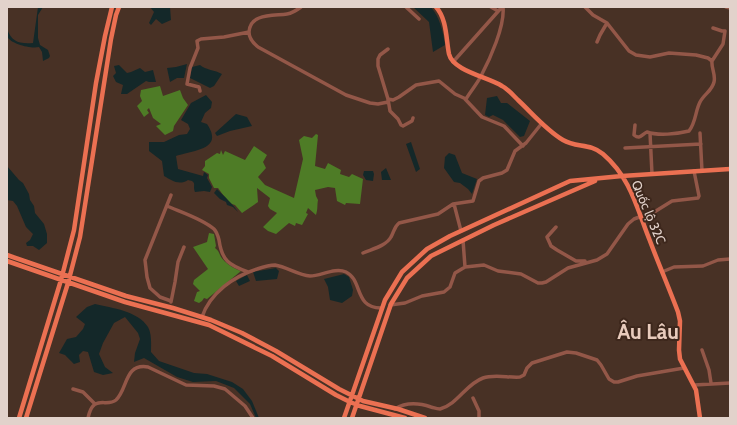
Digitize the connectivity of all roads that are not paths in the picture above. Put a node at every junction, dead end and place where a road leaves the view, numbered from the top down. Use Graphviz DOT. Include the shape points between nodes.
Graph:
graph roads {
  1 [pos="112,7"];
  2 [pos="119,7"];
  3 [pos="301,7"];
  4 [pos="406,7"];
  5 [pos="436,7"];
  6 [pos="491,7"];
  7 [pos="503,7"];
  8 [pos="585,7"];
  9 [pos="726,7"];
  10 [pos="730,8"];
  11 [pos="498,11"];
  12 [pos="419,19"];
  13 [pos="607,23"];
  14 [pos="713,28"];
  15 [pos="249,32"];
  16 [pos="598,42"];
  17 [pos="388,49"];
  18 [pos="712,60"];
  19 [pos="453,62"];
  20 [pos="481,77"];
  21 [pos="96,83"];
  22 [pos="103,86"];
  23 [pos="200,91"];
  24 [pos="388,99"];
  25 [pos="465,99"];
  26 [pos="414,118"];
  27 [pos="542,123"];
  28 [pos="401,125"];
  29 [pos="635,125"];
  30 [pos="396,128"];
  31 [pos="650,133"];
  32 [pos="700,133"];
  33 [pos="701,144"];
  34 [pos="523,146"];
  35 [pos="651,147"];
  36 [pos="625,148"];
  37 [pos="730,169"];
  38 [pos="702,171"];
  39 [pos="694,172"];
  40 [pos="652,174"];
  41 [pos="622,176"];
  42 [pos="598,179"];
  43 [pos="171,195"];
  44 [pos="454,204"];
  45 [pos="167,206"];
  46 [pos="642,218"];
  47 [pos="556,227"];
  48 [pos="461,231"];
  49 [pos="463,240"];
  50 [pos="184,247"];
  51 [pos="364,253"];
  52 [pos="7,255"];
  53 [pos="730,259"];
  54 [pos="7,261"];
  55 [pos="589,262"];
  56 [pos="465,267"];
  57 [pos="248,272"];
  58 [pos="662,272"];
  59 [pos="63,274"];
  60 [pos="70,276"];
  61 [pos="61,280"];
  62 [pos="68,282"];
  63 [pos="172,301"];
  64 [pos="390,305"];
  65 [pos="170,307"];
  66 [pos="382,308"];
  67 [pos="202,317"];
  68 [pos="702,350"];
  69 [pos="684,368"];
  70 [pos="711,383"];
  71 [pos="730,383"];
  72 [pos="694,385"];
  73 [pos="73,389"];
  74 [pos="352,395"];
  75 [pos="358,398"];
  76 [pos="473,398"];
  77 [pos="350,402"];
  78 [pos="95,404"];
  79 [pos="356,405"];
  80 [pos="395,409"];
  81 [pos="19,418"];
  82 [pos="26,418"];
  83 [pos="88,418"];
  84 [pos="253,418"];
  85 [pos="344,418"];
  86 [pos="352,418"];
  87 [pos="405,418"];
  88 [pos="425,418"];
  89 [pos="479,418"];
  90 [pos="700,418"];
  1 -- 21 [label="main road"];
  2 -- 22 [label="main road" via="114,21"];
  3 -- 15 [label="street" via="290,14 257,19"];
  4 -- 12 [label="street"];
  5 -- 19 [label="main road" via="444,22 450,59"];
  6 -- 11 [label="street"];
  7 -- 11 [label="street"];
  7 -- 20 [label="street" via="500,31"];
  8 -- 13 [label="street"];
  9 -- 10 [label="street"];
  11 -- 19 [label="street"];
  13 -- 16 [label="street"];
  13 -- 18 [label="street" via="629,51 636,55 650,57 669,53"];
  14 -- 18 [label="street" via="725,31 723,44"];
  15 -- 23 [label="street" via="197,41 198,48 187,84 199,87"];
  15 -- 24 [label="street" via="254,44 341,93 378,104 388,102"];
  17 -- 24 [label="street" via="380,55 378,63"];
  18 -- 31 [label="street" via="715,80 713,87 700,102 694,124 689,131"];
  19 -- 20 [label="main road, Quốc lộ 32C"];
  20 -- 25 [label="street"];
  20 -- 27 [label="main road, Quốc lộ 32C" via="506,88"];
  21 -- 22 [label="main road"];
  21 -- 59 [label="main road" via="74,230"];
  22 -- 60 [label="main road" via="80,237"];
  24 -- 25 [label="street" via="399,97 418,84 439,81"];
  24 -- 28 [label="street" via="390,111"];
  25 -- 34 [label="street" via="482,117 504,126"];
  26 -- 28 [label="street"];
  27 -- 34 [label="street"];
  27 -- 41 [label="main road, Quốc lộ 32C" via="564,141 596,149"];
  28 -- 30 [label="street"];
  29 -- 31 [label="street" via="633,132 637,138 647,132"];
  31 -- 35 [label="street"];
  32 -- 33 [label="street"];
  33 -- 35 [label="street"];
  33 -- 38 [label="street"];
  34 -- 44 [label="street" via="515,151 506,171 479,181 473,201"];
  35 -- 36 [label="street"];
  35 -- 40 [label="street"];
  37 -- 38 [label="main road"];
  38 -- 39 [label="main road"];
  39 -- 40 [label="main road"];
  39 -- 46 [label="street" via="698,198 672,201"];
  40 -- 41 [label="main road"];
  41 -- 42 [label="main road"];
  41 -- 46 [label="main road, Quốc lộ 32C" via="632,191"];
  42 -- 48 [label="main road" via="570,181"];
  42 -- 49 [label="main road"];
  43 -- 45 [label="street"];
  44 -- 48 [label="street"];
  44 -- 51 [label="street" via="438,214 399,223 387,242"];
  45 -- 57 [label="street" via="213,228 226,260"];
  45 -- 63 [label="street" via="145,260 150,288 160,297"];
  46 -- 55 [label="street" via="634,219 628,224 605,256"];
  46 -- 58 [label="main road, Quốc lộ 32C"];
  47 -- 55 [label="street" via="548,237 551,246 576,261"];
  48 -- 66 [label="main road" via="427,249 402,272 384,300"];
  49 -- 56 [label="street"];
  49 -- 64 [label="main road" via="431,256 407,278"];
  50 -- 63 [label="street" via="178,262"];
  52 -- 59 [label="main road"];
  53 -- 58 [label="street" via="718,260 703,266 674,267"];
  54 -- 61 [label="main road"];
  55 -- 56 [label="street" via="568,268 542,283 521,274 498,271 484,265"];
  56 -- 64 [label="street" via="455,272 450,287 444,292"];
  57 -- 66 [label="street" via="271,265 306,276 343,271 352,277 364,301 373,307"];
  57 -- 67 [label="street" via="228,283 210,300"];
  58 -- 69 [label="main road, Quốc lộ 32C" via="680,317 679,354"];
  59 -- 60 [label="main road"];
  59 -- 61 [label="main road"];
  60 -- 62 [label="main road"];
  60 -- 65 [label="main road" via="126,296"];
  61 -- 62 [label="main road"];
  61 -- 81 [label="main road"];
  62 -- 77 [label="main road" via="125,302 209,325 272,356"];
  62 -- 82 [label="main road"];
  63 -- 65 [label="street"];
  64 -- 75 [label="main road"];
  65 -- 67 [label="main road"];
  66 -- 74 [label="main road"];
  67 -- 74 [label="main road" via="242,333"];
  68 -- 70 [label="street"];
  69 -- 72 [label="main road, Quốc lộ 32C"];
  69 -- 80 [label="street" via="614,382 609,379 597,360 567,352 532,363 520,377 481,379 445,407 438,409 409,404"];
  70 -- 71 [label="street"];
  70 -- 72 [label="street"];
  72 -- 90 [label="main road, Quốc lộ 32C"];
  73 -- 78 [label="street" via="83,392"];
  74 -- 75 [label="main road"];
  74 -- 77 [label="main road"];
  75 -- 79 [label="main road"];
  75 -- 80 [label="main road"];
  76 -- 89 [label="street" via="477,403"];
  77 -- 79 [label="main road"];
  77 -- 85 [label="main road"];
  78 -- 83 [label="street"];
  78 -- 84 [label="street" via="111,403 118,397 131,372 138,367 146,366 186,385 225,389"];
  79 -- 86 [label="main road"];
  79 -- 87 [label="main road"];
  80 -- 88 [label="main road"];
}
